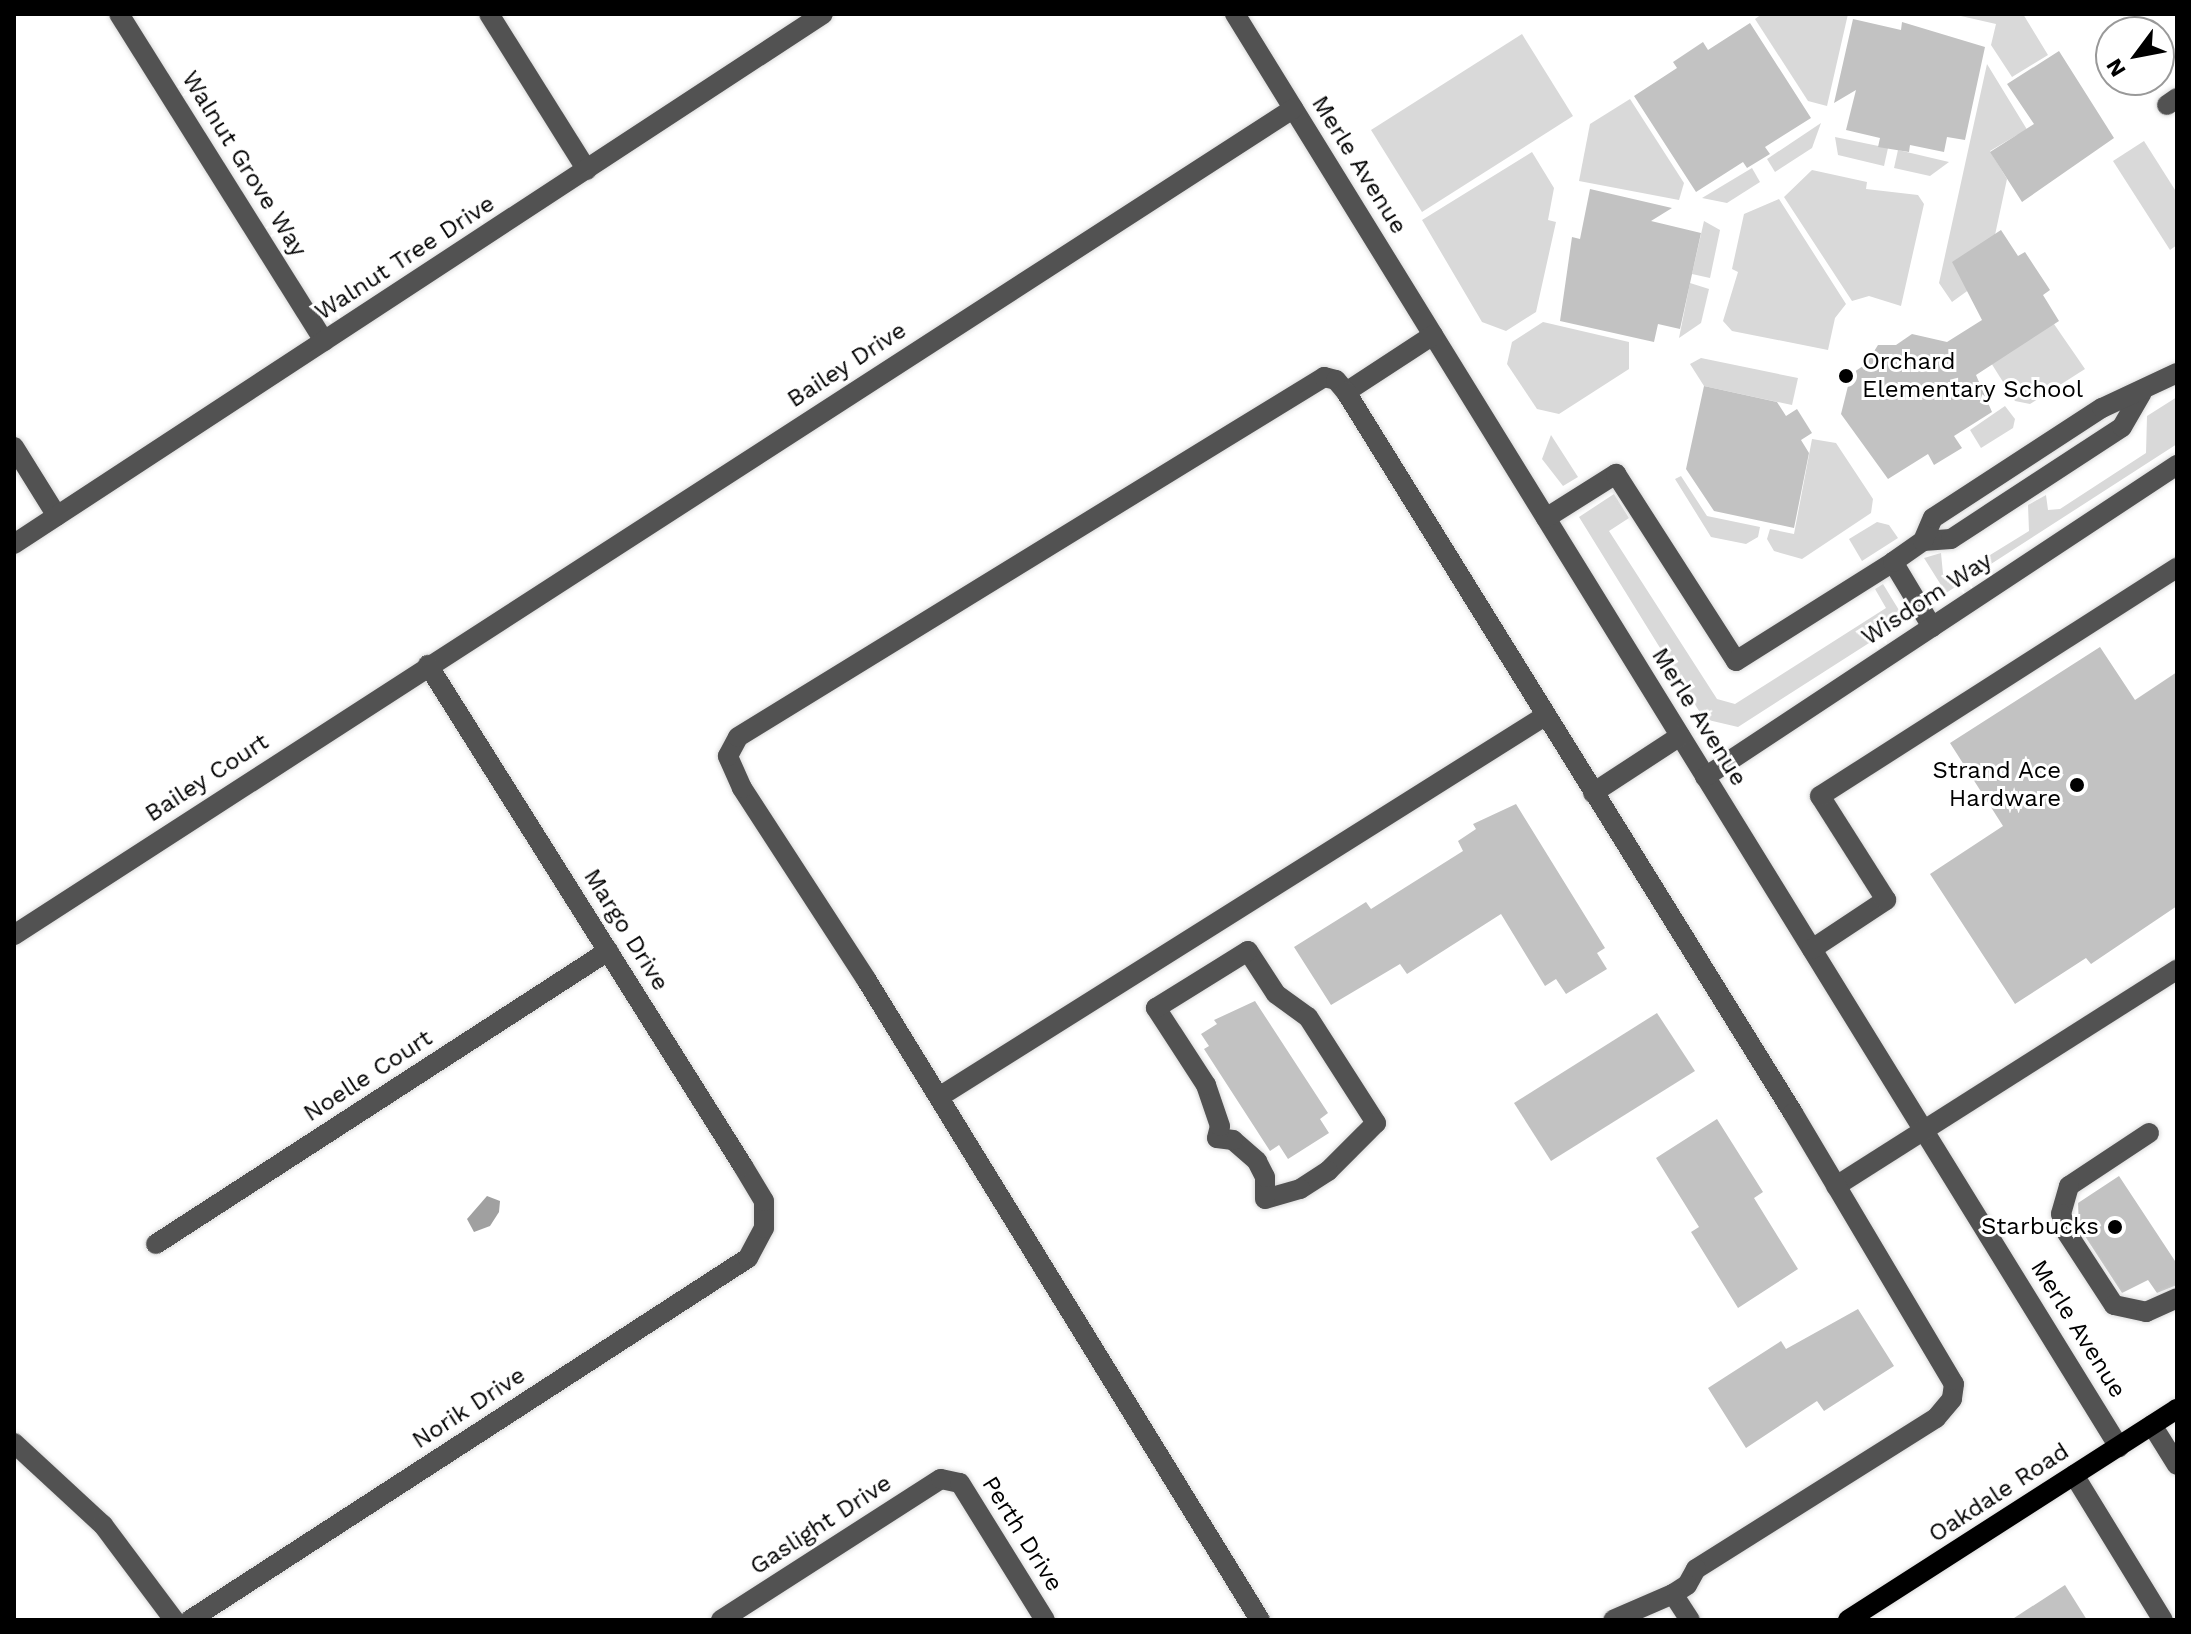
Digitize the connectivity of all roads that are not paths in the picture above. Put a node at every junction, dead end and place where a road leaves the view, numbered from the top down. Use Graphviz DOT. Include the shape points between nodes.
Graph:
graph roads {
  1 [pos="119,14"];
  2 [pos="489,14"];
  3 [pos="823,14"];
  4 [pos="1235,14"];
  5 [pos="1293,109"];
  6 [pos="587,170"];
  7 [pos="1433,335"];
  8 [pos="324,341"];
  9 [pos="2177,373"];
  10 [pos="1346,392"];
  11 [pos="14,447"];
  12 [pos="2177,465"];
  13 [pos="57,516"];
  14 [pos="1546,518"];
  15 [pos="14,544"];
  16 [pos="1893,562"];
  17 [pos="2177,568"];
  18 [pos="1932,627"];
  19 [pos="428,665"];
  20 [pos="1545,716"];
  21 [pos="1680,736"];
  22 [pos="1705,777"];
  23 [pos="1593,793"];
  24 [pos="14,935"];
  25 [pos="1812,949"];
  26 [pos="608,951"];
  27 [pos="1252,955"];
  28 [pos="2177,970"];
  29 [pos="939,1097"];
  30 [pos="2149,1133"];
  31 [pos="1926,1134"];
  32 [pos="1836,1186"];
  33 [pos="764,1228"];
  34 [pos="156,1244"];
  35 [pos="2177,1298"];
  36 [pos="2177,1409"];
  37 [pos="2152,1425"];
  38 [pos="14,1443"];
  39 [pos="2119,1447"];
  40 [pos="2177,1465"];
  41 [pos="2074,1475"];
  42 [pos="952,1479"];
  43 [pos="1673,1594"];
  44 [pos="723,1619"];
  45 [pos="174,1620"];
  46 [pos="190,1620"];
  47 [pos="1045,1620"];
  48 [pos="1260,1620"];
  49 [pos="1613,1620"];
  50 [pos="1690,1620"];
  51 [pos="1848,1620"];
  52 [pos="2163,1620"];
  1 -- 8 [label="street, Walnut Grove Way"];
  2 -- 6 [label="street"];
  3 -- 6 [label="street, Walnut Tree Drive"];
  4 -- 5 [label="street, Merle Avenue"];
  5 -- 7 [label="street, Merle Avenue"];
  5 -- 19 [label="street, Bailey Drive"];
  6 -- 8 [label="street, Walnut Tree Drive"];
  7 -- 10 [label="street"];
  7 -- 14 [label="street, Merle Avenue"];
  8 -- 13 [label="street, Walnut Tree Drive"];
  9 -- 16 [label="street" via="2102,408 1933,518 1923,541"];
  10 -- 20 [label="street"];
  10 -- 29 [label="street" via="1336,380 1311,381 732,744 728,756 742,788"];
  11 -- 13 [label="street"];
  12 -- 18 [label="street, Wisdom Way"];
  13 -- 15 [label="street, Walnut Tree Drive"];
  14 -- 16 [label="street" via="1616,474 1736,661"];
  14 -- 21 [label="street, Merle Avenue"];
  16 -- 18 [label="street"];
  17 -- 25 [label="street" via="1820,796 1886,900"];
  18 -- 22 [label="street, Wisdom Way"];
  19 -- 24 [label="street, Bailey Court"];
  19 -- 26 [label="street, Margo Drive"];
  20 -- 23 [label="street"];
  20 -- 29 [label="street"];
  21 -- 22 [label="street, Merle Avenue"];
  21 -- 23 [label="street"];
  22 -- 25 [label="street, Merle Avenue"];
  23 -- 32 [label="street"];
  25 -- 31 [label="street, Merle Avenue"];
  26 -- 33 [label="street, Margo Drive" via="764,1201"];
  26 -- 34 [label="street, Noelle Court"];
  27 -- 27 [label="street" via="1276,994 1308,1017 1376,1123 1328,1171 1300,1189 1265,1199 1265,1177 1257,1161 1233,1140 1217,1138 1220,1126 1206,1085 1156,1008 1248,951"];
  28 -- 31 [label="street"];
  29 -- 48 [label="street"];
  30 -- 35 [label="street" via="2069,1186 2061,1214 2067,1233 2114,1305 2146,1312"];
  31 -- 32 [label="street"];
  31 -- 39 [label="street, Merle Avenue"];
  32 -- 43 [label="street" via="1954,1384 1952,1399 1936,1418 1696,1569 1687,1585"];
  33 -- 46 [label="street, Norik Drive" via="748,1258"];
  36 -- 37 [label="main road, Oakdale Road"];
  37 -- 39 [label="main road, Oakdale Road"];
  37 -- 40 [label="street"];
  38 -- 45 [label="street" via="103,1525"];
  39 -- 41 [label="main road, Oakdale Road"];
  41 -- 51 [label="main road, Oakdale Road"];
  41 -- 52 [label="street"];
  42 -- 44 [label="street, Gaslight Drive" via="941,1479"];
  42 -- 47 [label="street, Perth Drive" via="960,1483"];
  43 -- 49 [label="street"];
  43 -- 50 [label="street"];
}
